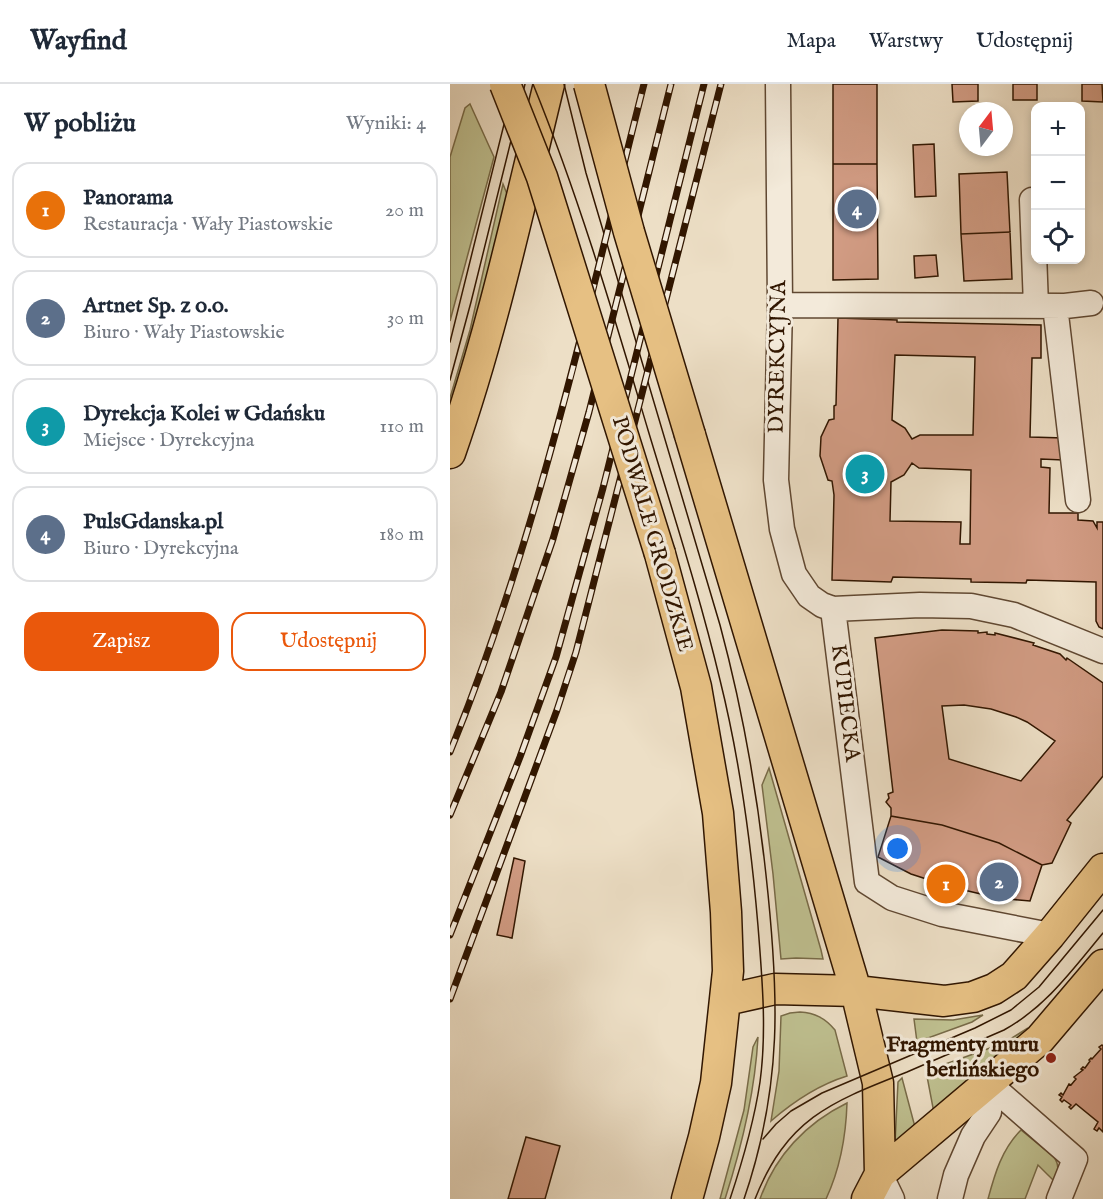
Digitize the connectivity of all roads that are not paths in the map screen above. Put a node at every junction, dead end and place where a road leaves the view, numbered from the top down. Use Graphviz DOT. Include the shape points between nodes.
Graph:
graph roads {
  1 [pos="506,84"];
  2 [pos="549,84"];
  3 [pos="590,84"];
  4 [pos="778,84"];
  5 [pos="1033,210"];
  6 [pos="1091,303"];
  7 [pos="780,305"];
  8 [pos="1045,306"];
  9 [pos="450,453"];
  10 [pos="1078,500"];
  11 [pos="833,609"];
  12 [pos="1103,651"];
  13 [pos="1103,869"];
  14 [pos="1050,935"];
  15 [pos="1103,965"];
  16 [pos="856,991"];
  17 [pos="726,1000"];
  18 [pos="988,1083"];
  19 [pos="880,1191"];
  20 [pos="687,1199"];
  21 [pos="950,1199"];
  22 [pos="1059,1199"];
  1 -- 17 [label="main road, PODWALE GRODZKIE, bridge" via="542,177 660,554 696,687 718,813 726,912"];
  2 -- 9 [label="main road" via="515,225"];
  3 -- 16 [label="main road, bridge" via="629,232"];
  4 -- 7 [label="street, DYREKCYJNA"];
  5 -- 8 [label="street"];
  6 -- 8 [label="street"];
  7 -- 8 [label="street"];
  7 -- 11 [label="street, DYREKCYJNA" via="776,480 782,529 801,586 809,596"];
  8 -- 10 [label="street"];
  11 -- 12 [label="street" via="971,606 1014,615"];
  11 -- 14 [label="street, KUPIECKA" via="867,882 892,898 942,914"];
  13 -- 14 [label="main road"];
  14 -- 16 [label="main road" via="1014,976 973,997 927,1001"];
  15 -- 18 [label="main road" via="1040,1039"];
  16 -- 17 [label="main road" via="775,988"];
  16 -- 19 [label="main road" via="878,1083"];
  17 -- 20 [label="main road, PODWALE GRODZKIE" via="716,1083"];
  18 -- 19 [label="main road"];
  18 -- 21 [label="street" via="989,1112 973,1136"];
  18 -- 22 [label="street" via="1075,1159"];
}
